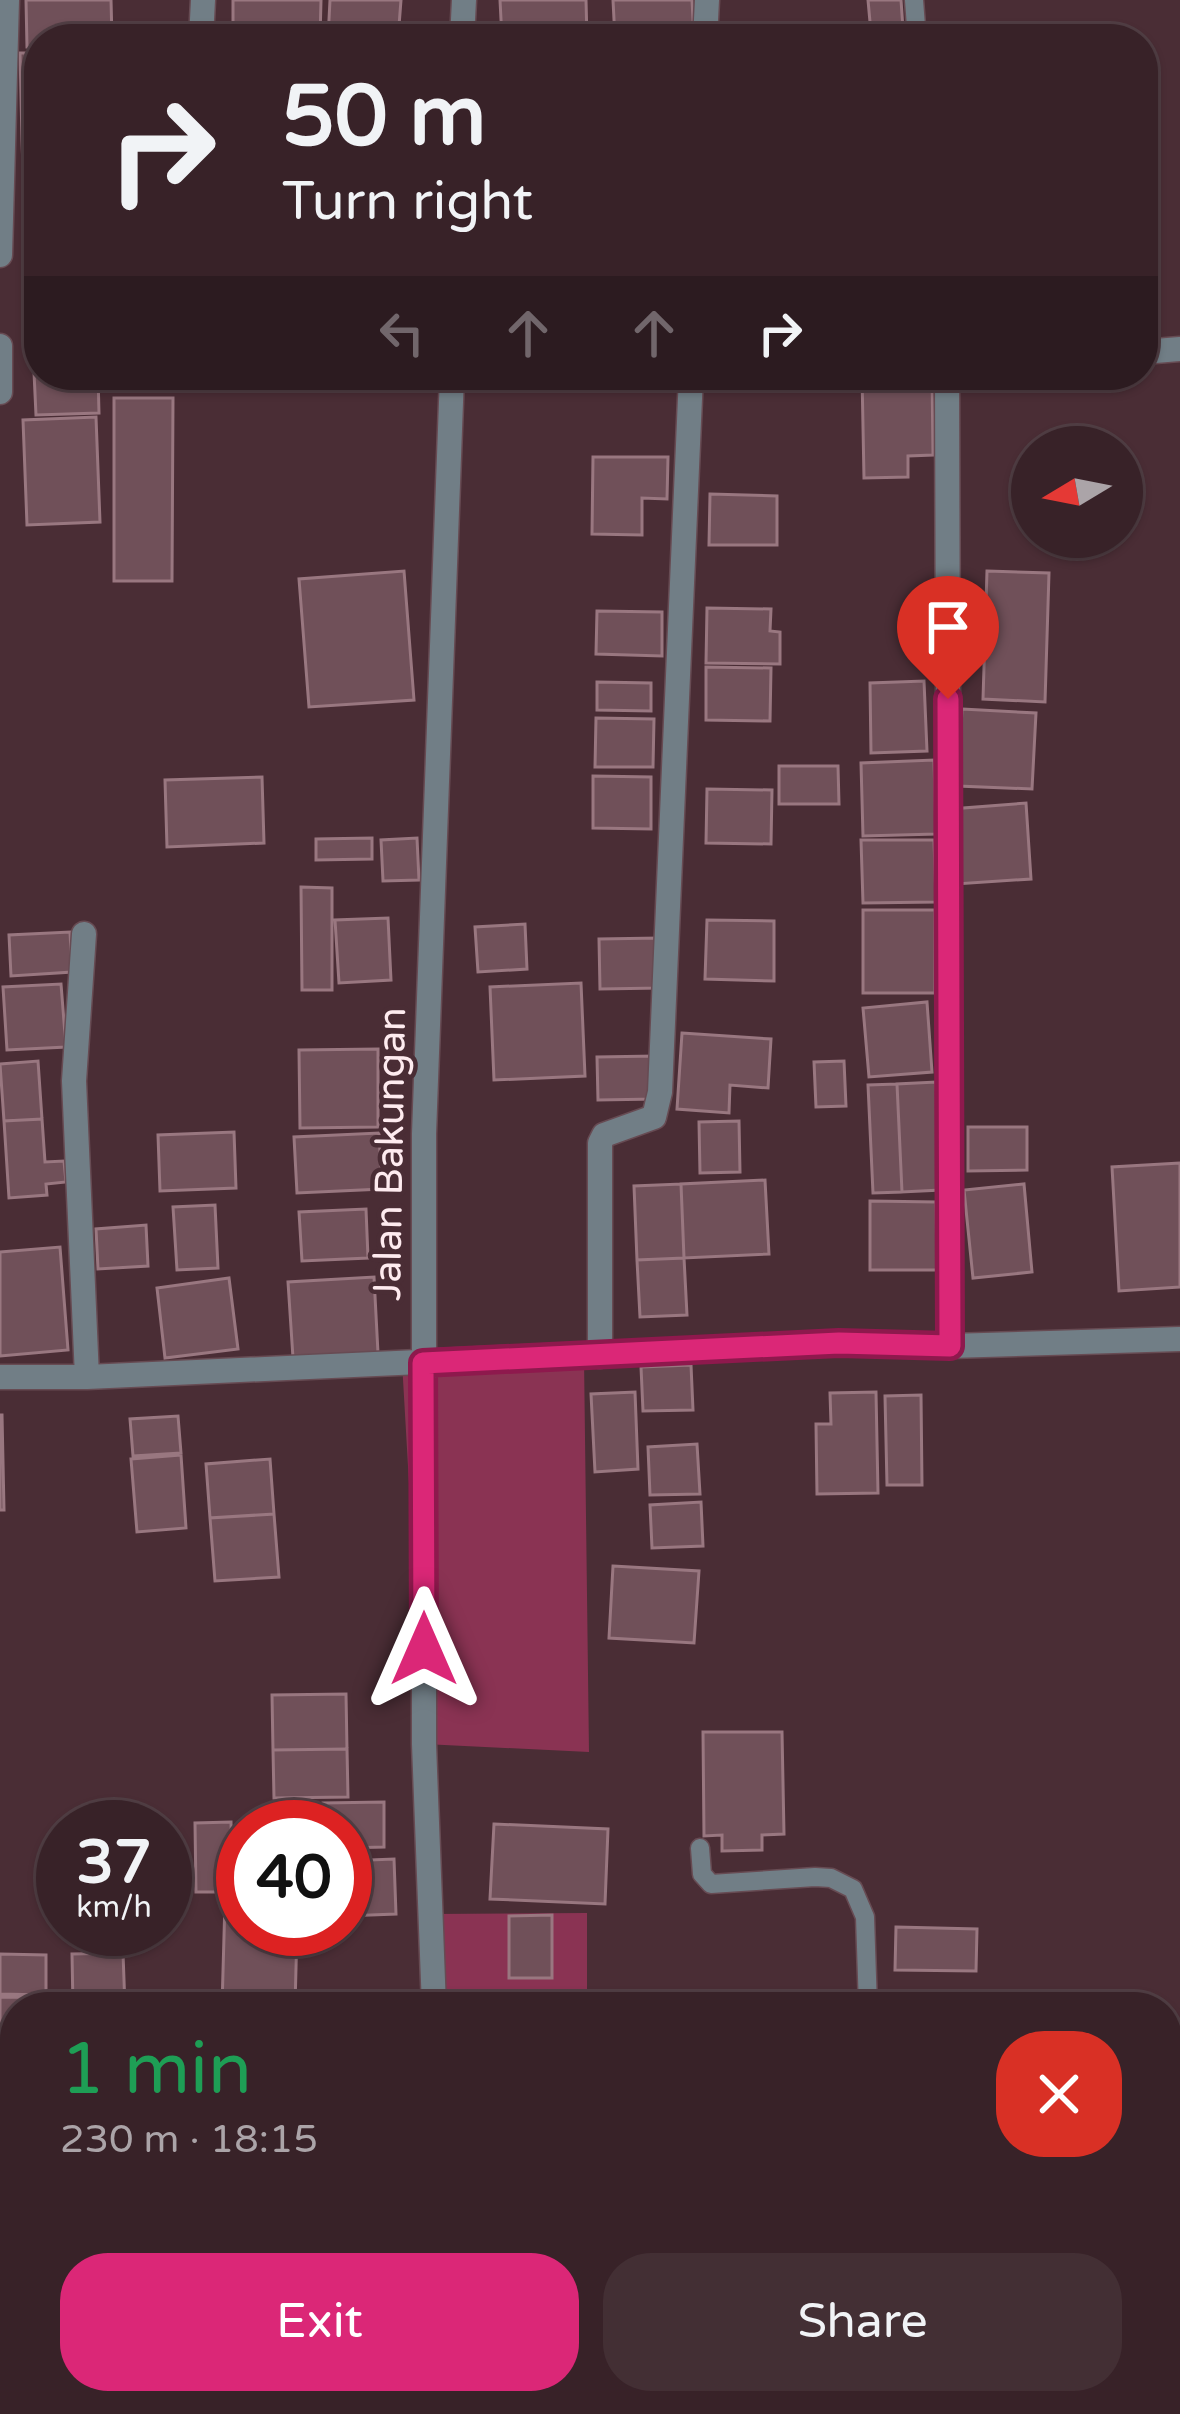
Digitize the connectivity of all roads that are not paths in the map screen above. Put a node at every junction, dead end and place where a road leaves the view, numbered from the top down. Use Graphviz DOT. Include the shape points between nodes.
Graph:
graph roads {
  1 [pos="8,0"];
  2 [pos="0,255"];
  3 [pos="0,346"];
  4 [pos="451,390"];
  5 [pos="690,390"];
  6 [pos="947,390"];
  7 [pos="0,392"];
  8 [pos="84,934"];
  9 [pos="1180,1339"];
  10 [pos="950,1346"];
  11 [pos="600,1356"];
  12 [pos="423,1363"];
  13 [pos="0,1377"];
  14 [pos="87,1377"];
  15 [pos="700,1848"];
  16 [pos="433,1992"];
  17 [pos="867,1992"];
  1 -- 2 [label="street"];
  3 -- 7 [label="street"];
  4 -- 12 [label="street, Jalan Bakungan"];
  5 -- 11 [label="street" via="658,1112 600,1142"];
  6 -- 10 [label="street"];
  8 -- 14 [label="street" via="74,1081"];
  9 -- 10 [label="street"];
  10 -- 11 [label="street" via="839,1343"];
  11 -- 12 [label="street"];
  12 -- 14 [label="street"];
  12 -- 16 [label="street, Jalan Bakungan"];
  13 -- 14 [label="street"];
  15 -- 17 [label="lane" via="702,1874 712,1884 815,1876 853,1889 865,1918"];
}
